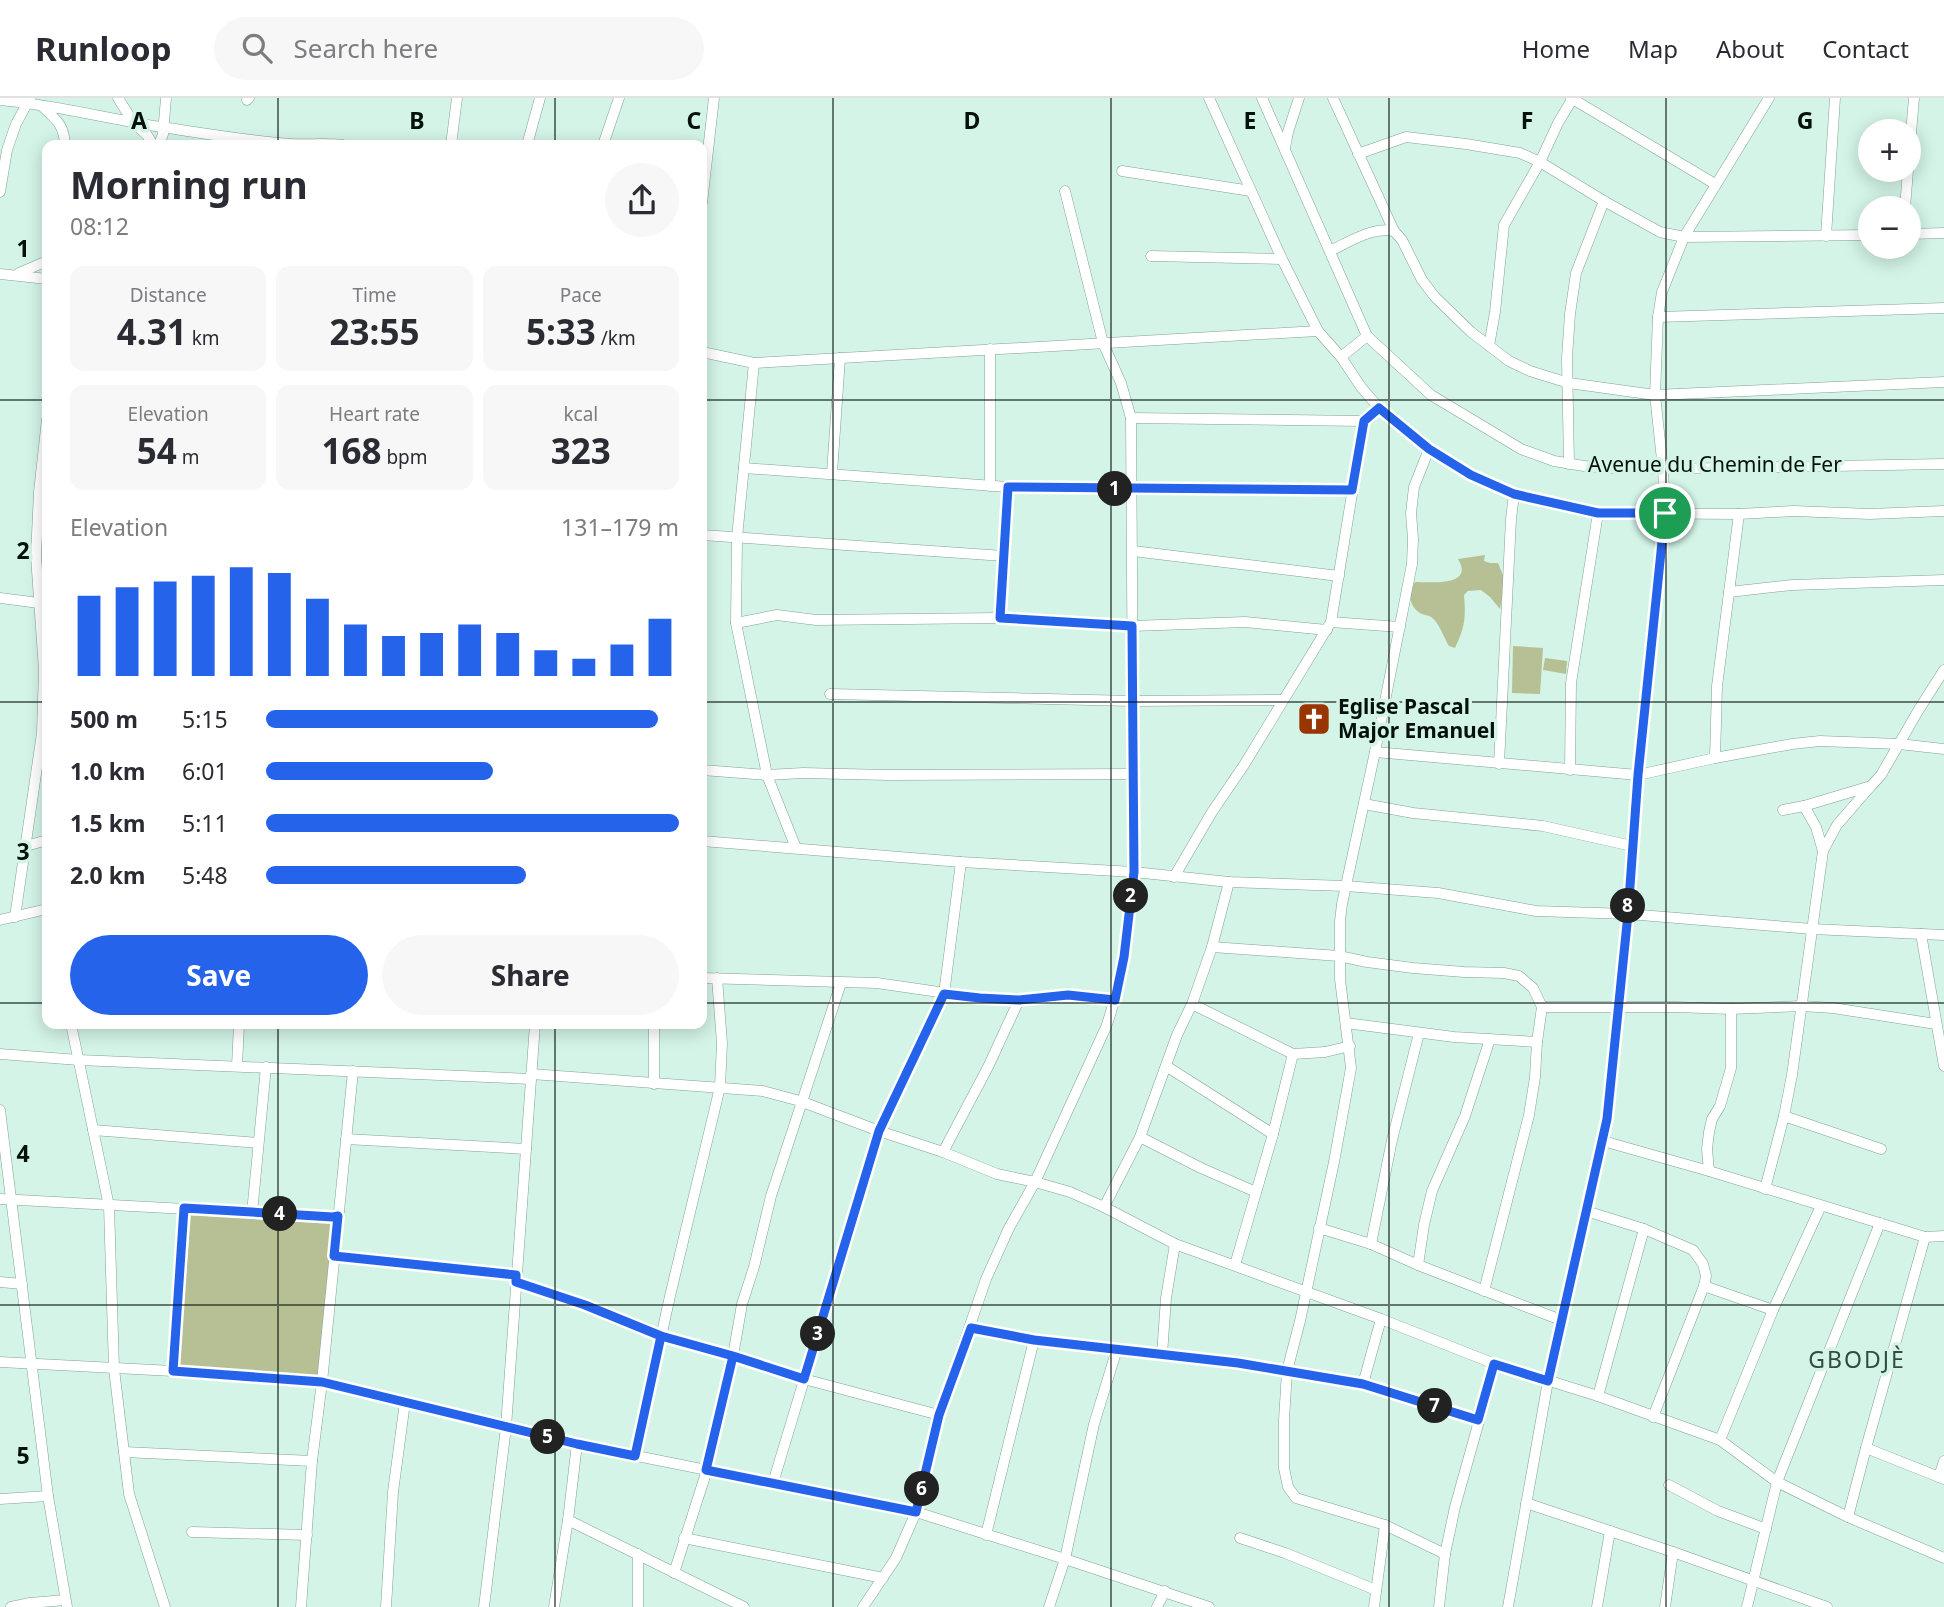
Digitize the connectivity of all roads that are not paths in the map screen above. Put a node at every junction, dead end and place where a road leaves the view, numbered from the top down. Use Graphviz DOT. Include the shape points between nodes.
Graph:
graph roads {
  1 [pos="118,98"];
  2 [pos="166,98"];
  3 [pos="457,98"];
  4 [pos="540,98"];
  5 [pos="619,98"];
  6 [pos="714,98"];
  7 [pos="1209,98"];
  8 [pos="1262,98"];
  9 [pos="1299,98"];
  10 [pos="1333,98"];
  11 [pos="1572,98"];
  12 [pos="1769,98"];
  13 [pos="1835,98"];
  14 [pos="1914,98"];
  15 [pos="0,100"];
  16 [pos="29,100"];
  17 [pos="41,105"];
  18 [pos="1912,119"];
  19 [pos="133,121"];
  20 [pos="164,127"];
  21 [pos="64,140"];
  22 [pos="150,140"];
  23 [pos="160,140"];
  24 [pos="259,140"];
  25 [pos="452,140"];
  26 [pos="528,140"];
  27 [pos="605,140"];
  28 [pos="1284,149"];
  29 [pos="1358,154"];
  30 [pos="707,159"];
  31 [pos="1540,162"];
  32 [pos="1122,171"];
  33 [pos="1715,184"];
  34 [pos="1065,191"];
  35 [pos="1251,191"];
  36 [pos="0,192"];
  37 [pos="1604,201"];
  38 [pos="1394,231"];
  39 [pos="1944,233"];
  40 [pos="1921,234"];
  41 [pos="1858,235"];
  42 [pos="1826,236"];
  43 [pos="1684,237"];
  44 [pos="1330,251"];
  45 [pos="1150,256"];
  46 [pos="1282,259"];
  47 [pos="42,264"];
  48 [pos="0,274"];
  49 [pos="12,275"];
  50 [pos="42,278"];
  51 [pos="1944,308"];
  52 [pos="1658,317"];
  53 [pos="1318,331"];
  54 [pos="1367,336"];
  55 [pos="1103,343"];
  56 [pos="1489,346"];
  57 [pos="989,349"];
  58 [pos="707,353"];
  59 [pos="1341,357"];
  60 [pos="841,358"];
  61 [pos="754,363"];
  62 [pos="1944,382"];
  63 [pos="1569,383"];
  64 [pos="1655,395"];
  65 [pos="1379,408"];
  66 [pos="1131,418"];
  67 [pos="1364,421"];
  68 [pos="1429,449"];
  69 [pos="1569,464"];
  70 [pos="1944,464"];
  71 [pos="42,467"];
  72 [pos="744,468"];
  73 [pos="1663,469"];
  74 [pos="832,473"];
  75 [pos="990,486"];
  76 [pos="1008,487"];
  77 [pos="1132,489"];
  78 [pos="1352,490"];
  79 [pos="1514,494"];
  80 [pos="1944,511"];
  81 [pos="1598,513"];
  82 [pos="1665,513"];
  83 [pos="1739,514"];
  84 [pos="707,536"];
  85 [pos="737,538"];
  86 [pos="1133,551"];
  87 [pos="1004,556"];
  88 [pos="1339,576"];
  89 [pos="1944,580"];
  90 [pos="1729,592"];
  91 [pos="42,596"];
  92 [pos="0,598"];
  93 [pos="42,603"];
  94 [pos="1000,618"];
  95 [pos="736,623"];
  96 [pos="1132,626"];
  97 [pos="1329,626"];
  98 [pos="1399,627"];
  99 [pos="1944,670"];
  100 [pos="830,694"];
  101 [pos="1282,700"];
  102 [pos="1133,701"];
  103 [pos="1899,744"];
  104 [pos="1944,749"];
  105 [pos="42,752"];
  106 [pos="1376,752"];
  107 [pos="1715,758"];
  108 [pos="1499,764"];
  109 [pos="707,769"];
  110 [pos="1570,770"];
  111 [pos="1133,774"];
  112 [pos="767,775"];
  113 [pos="1638,775"];
  114 [pos="1871,786"];
  115 [pos="1364,804"];
  116 [pos="1804,806"];
  117 [pos="1783,810"];
  118 [pos="42,841"];
  119 [pos="707,841"];
  120 [pos="26,845"];
  121 [pos="1632,846"];
  122 [pos="796,848"];
  123 [pos="1822,851"];
  124 [pos="961,863"];
  125 [pos="1134,872"];
  126 [pos="1174,877"];
  127 [pos="1229,882"];
  128 [pos="1346,886"];
  129 [pos="42,911"];
  130 [pos="1628,914"];
  131 [pos="15,917"];
  132 [pos="0,920"];
  133 [pos="1812,929"];
  134 [pos="1921,934"];
  135 [pos="1944,935"];
  136 [pos="1212,947"];
  137 [pos="1339,956"];
  138 [pos="707,978"];
  139 [pos="717,978"];
  140 [pos="841,983"];
  141 [pos="944,994"];
  142 [pos="1019,1000"];
  143 [pos="1115,1000"];
  144 [pos="1192,1004"];
  145 [pos="1801,1006"];
  146 [pos="1542,1007"];
  147 [pos="1618,1007"];
  148 [pos="1731,1009"];
  149 [pos="1346,1023"];
  150 [pos="1936,1024"];
  151 [pos="72,1029"];
  152 [pos="239,1029"];
  153 [pos="536,1029"];
  154 [pos="654,1029"];
  155 [pos="1419,1033"];
  156 [pos="1490,1039"];
  157 [pos="1537,1042"];
  158 [pos="1349,1046"];
  159 [pos="0,1054"];
  160 [pos="1293,1054"];
  161 [pos="79,1060"];
  162 [pos="237,1066"];
  163 [pos="1166,1066"];
  164 [pos="1944,1066"];
  165 [pos="266,1067"];
  166 [pos="353,1071"];
  167 [pos="531,1077"];
  168 [pos="654,1084"];
  169 [pos="720,1087"];
  170 [pos="800,1101"];
  171 [pos="0,1110"];
  172 [pos="1784,1116"];
  173 [pos="93,1130"];
  174 [pos="879,1131"];
  175 [pos="1273,1134"];
  176 [pos="1140,1137"];
  177 [pos="346,1139"];
  178 [pos="1603,1141"];
  179 [pos="258,1143"];
  180 [pos="526,1149"];
  181 [pos="1881,1149"];
  182 [pos="943,1152"];
  183 [pos="1709,1171"];
  184 [pos="1035,1182"];
  185 [pos="1765,1189"];
  186 [pos="1256,1192"];
  187 [pos="6,1199"];
  188 [pos="109,1206"];
  189 [pos="1104,1206"];
  190 [pos="1821,1206"];
  191 [pos="184,1208"];
  192 [pos="1586,1211"];
  193 [pos="252,1213"];
  194 [pos="338,1216"];
  195 [pos="1880,1223"];
  196 [pos="1319,1228"];
  197 [pos="1644,1229"];
  198 [pos="1944,1236"];
  199 [pos="1925,1237"];
  200 [pos="1175,1244"];
  201 [pos="1371,1244"];
  202 [pos="334,1256"];
  203 [pos="1235,1265"];
  204 [pos="1418,1265"];
  205 [pos="516,1278"];
  206 [pos="0,1282"];
  207 [pos="22,1284"];
  208 [pos="1704,1286"];
  209 [pos="1306,1292"];
  210 [pos="1484,1292"];
  211 [pos="1773,1310"];
  212 [pos="1381,1319"];
  213 [pos="1561,1320"];
  214 [pos="971,1328"];
  215 [pos="661,1336"];
  216 [pos="1034,1340"];
  217 [pos="1116,1349"];
  218 [pos="1162,1355"];
  219 [pos="733,1356"];
  220 [pos="0,1362"];
  221 [pos="32,1364"];
  222 [pos="1494,1364"];
  223 [pos="114,1369"];
  224 [pos="173,1371"];
  225 [pos="1287,1371"];
  226 [pos="804,1379"];
  227 [pos="1548,1381"];
  228 [pos="322,1382"];
  229 [pos="1363,1384"];
  230 [pos="1598,1396"];
  231 [pos="405,1402"];
  232 [pos="939,1415"];
  233 [pos="1653,1417"];
  234 [pos="1478,1420"];
  235 [pos="506,1427"];
  236 [pos="1720,1440"];
  237 [pos="577,1444"];
  238 [pos="1866,1448"];
  239 [pos="124,1452"];
  240 [pos="635,1456"];
  241 [pos="312,1461"];
  242 [pos="1944,1461"];
  243 [pos="706,1470"];
  244 [pos="1941,1478"];
  245 [pos="1777,1482"];
  246 [pos="773,1483"];
  247 [pos="1669,1485"];
  248 [pos="48,1496"];
  249 [pos="0,1499"];
  250 [pos="1526,1503"];
  251 [pos="916,1512"];
  252 [pos="1848,1517"];
  253 [pos="568,1520"];
  254 [pos="1385,1525"];
  255 [pos="1766,1529"];
  256 [pos="1610,1531"];
  257 [pos="192,1532"];
  258 [pos="307,1535"];
  259 [pos="986,1535"];
  260 [pos="684,1538"];
  261 [pos="1240,1538"];
  262 [pos="1673,1552"];
  263 [pos="638,1554"];
  264 [pos="1445,1554"];
  265 [pos="1944,1558"];
  266 [pos="1065,1559"];
  267 [pos="674,1573"];
  268 [pos="883,1578"];
  269 [pos="1753,1582"];
  270 [pos="1376,1590"];
  271 [pos="1165,1591"];
  272 [pos="66,1604"];
  273 [pos="11,1607"];
  274 [pos="165,1607"];
  275 [pos="301,1607"];
  276 [pos="386,1607"];
  277 [pos="484,1607"];
  278 [pos="554,1607"];
  279 [pos="638,1607"];
  280 [pos="744,1607"];
  281 [pos="863,1607"];
  282 [pos="1049,1607"];
  283 [pos="1157,1607"];
  284 [pos="1209,1607"];
  285 [pos="1374,1607"];
  286 [pos="1439,1607"];
  287 [pos="1508,1607"];
  288 [pos="1597,1607"];
  289 [pos="1665,1607"];
  290 [pos="1747,1607"];
  291 [pos="1827,1607"];
  1 -- 19 [label="street"];
  2 -- 20 [label="street"];
  3 -- 25 [label="street"];
  4 -- 26 [label="street"];
  5 -- 27 [label="street"];
  6 -- 30 [label="street"];
  7 -- 35 [label="street"];
  8 -- 28 [label="street, Avenue du Chemin de Fer"];
  9 -- 28 [label="street"];
  10 -- 29 [label="street"];
  11 -- 31 [label="street"];
  11 -- 33 [label="street"];
  12 -- 33 [label="street"];
  13 -- 42 [label="street"];
  14 -- 18 [label="street"];
  15 -- 16 [label="street"];
  16 -- 17 [label="street"];
  16 -- 36 [label="street" via="7,150"];
  17 -- 19 [label="street"];
  17 -- 21 [label="street" via="61,124"];
  19 -- 20 [label="street"];
  19 -- 22 [label="street"];
  20 -- 23 [label="street"];
  20 -- 24 [label="street"];
  28 -- 44 [label="street, Avenue du Chemin de Fer"];
  29 -- 31 [label="street" via="1406,137 1520,153"];
  29 -- 38 [label="street"];
  31 -- 37 [label="street"];
  31 -- 56 [label="street" via="1504,225"];
  32 -- 35 [label="street"];
  33 -- 43 [label="street"];
  34 -- 55 [label="street"];
  35 -- 46 [label="street"];
  37 -- 43 [label="street" via="1660,232"];
  37 -- 63 [label="street" via="1576,273 1567,358"];
  38 -- 44 [label="street" via="1365,234"];
  38 -- 56 [label="street" via="1435,297"];
  39 -- 40 [label="street"];
  41 -- 42 [label="street"];
  42 -- 43 [label="street"];
  43 -- 52 [label="street" via="1662,292"];
  44 -- 54 [label="street, Avenue du Chemin de Fer"];
  45 -- 46 [label="street"];
  46 -- 53 [label="street"];
  47 -- 49 [label="street"];
  48 -- 49 [label="street"];
  49 -- 50 [label="street"];
  51 -- 52 [label="street"];
  52 -- 64 [label="street"];
  53 -- 55 [label="street"];
  53 -- 59 [label="street"];
  54 -- 59 [label="street"];
  54 -- 69 [label="street, Avenue du Chemin de Fer" via="1431,395 1521,449"];
  55 -- 57 [label="street"];
  55 -- 66 [label="street"];
  56 -- 63 [label="street" via="1508,361"];
  57 -- 60 [label="street"];
  57 -- 75 [label="street"];
  58 -- 61 [label="street"];
  59 -- 65 [label="street"];
  60 -- 61 [label="street"];
  60 -- 74 [label="street"];
  61 -- 72 [label="street"];
  62 -- 64 [label="street"];
  63 -- 64 [label="street"];
  63 -- 69 [label="street"];
  64 -- 73 [label="street"];
  65 -- 67 [label="street"];
  65 -- 68 [label="street"];
  66 -- 67 [label="street"];
  66 -- 77 [label="street"];
  67 -- 78 [label="street"];
  68 -- 79 [label="street"];
  68 -- 98 [label="street" via="1414,487 1412,564"];
  69 -- 73 [label="street, Avenue du Chemin de Fer"];
  70 -- 73 [label="street, Avenue du Chemin de Fer"];
  71 -- 91 [label="street" via="36,556"];
  72 -- 74 [label="street"];
  72 -- 85 [label="street"];
  73 -- 82 [label="street"];
  74 -- 75 [label="street"];
  75 -- 76 [label="street"];
  76 -- 77 [label="street"];
  76 -- 87 [label="street"];
  77 -- 78 [label="street"];
  77 -- 86 [label="street"];
  78 -- 88 [label="street"];
  79 -- 81 [label="street"];
  79 -- 108 [label="street"];
  80 -- 83 [label="street"];
  81 -- 82 [label="street"];
  81 -- 110 [label="street" via="1571,683"];
  82 -- 83 [label="street"];
  82 -- 113 [label="street"];
  83 -- 90 [label="street"];
  84 -- 85 [label="street"];
  85 -- 87 [label="street"];
  85 -- 95 [label="street"];
  86 -- 88 [label="street"];
  86 -- 96 [label="street"];
  87 -- 94 [label="street"];
  88 -- 97 [label="street"];
  89 -- 90 [label="street"];
  90 -- 107 [label="street" via="1717,686"];
  92 -- 93 [label="street"];
  94 -- 95 [label="street" via="816,620 777,615"];
  94 -- 96 [label="street"];
  95 -- 112 [label="street"];
  96 -- 97 [label="street" via="1245,622"];
  96 -- 102 [label="street"];
  97 -- 98 [label="street"];
  97 -- 101 [label="street"];
  98 -- 106 [label="street"];
  99 -- 103 [label="street"];
  100 -- 102 [label="street"];
  101 -- 102 [label="street"];
  101 -- 126 [label="street"];
  102 -- 111 [label="street"];
  103 -- 104 [label="street"];
  103 -- 107 [label="street" via="1820,741"];
  103 -- 114 [label="street"];
  105 -- 120 [label="street"];
  106 -- 108 [label="street"];
  106 -- 115 [label="street"];
  107 -- 113 [label="street"];
  108 -- 110 [label="street"];
  109 -- 112 [label="street"];
  110 -- 113 [label="street"];
  111 -- 112 [label="street"];
  111 -- 125 [label="street"];
  112 -- 122 [label="street"];
  113 -- 121 [label="street"];
  114 -- 116 [label="street"];
  114 -- 123 [label="street" via="1837,825"];
  115 -- 121 [label="street" via="1543,825"];
  115 -- 128 [label="street"];
  116 -- 117 [label="street"];
  116 -- 123 [label="street"];
  118 -- 120 [label="street"];
  119 -- 122 [label="street"];
  120 -- 131 [label="street"];
  121 -- 130 [label="street"];
  122 -- 124 [label="street"];
  123 -- 133 [label="street"];
  124 -- 125 [label="street"];
  124 -- 141 [label="street"];
  125 -- 126 [label="street"];
  125 -- 143 [label="street"];
  126 -- 127 [label="street"];
  127 -- 128 [label="street"];
  127 -- 136 [label="street"];
  128 -- 130 [label="street" via="1438,893 1536,911"];
  128 -- 137 [label="street"];
  129 -- 131 [label="street"];
  130 -- 133 [label="street"];
  130 -- 147 [label="street"];
  131 -- 132 [label="street"];
  133 -- 134 [label="street"];
  133 -- 145 [label="street"];
  134 -- 135 [label="street"];
  134 -- 150 [label="street"];
  136 -- 137 [label="street"];
  136 -- 144 [label="street"];
  137 -- 146 [label="street" via="1413,968 1519,976 1533,988"];
  137 -- 149 [label="street"];
  138 -- 139 [label="street"];
  139 -- 140 [label="street"];
  139 -- 169 [label="street"];
  140 -- 141 [label="street" via="877,983"];
  140 -- 170 [label="street"];
  141 -- 142 [label="street"];
  141 -- 174 [label="street"];
  142 -- 143 [label="street" via="1068,995"];
  142 -- 182 [label="street"];
  143 -- 184 [label="street"];
  144 -- 160 [label="street"];
  144 -- 163 [label="street"];
  145 -- 148 [label="street"];
  145 -- 150 [label="street"];
  145 -- 172 [label="street"];
  146 -- 147 [label="street"];
  146 -- 157 [label="street"];
  147 -- 148 [label="street"];
  147 -- 178 [label="street"];
  148 -- 183 [label="street" via="1731,1068 1709,1132"];
  149 -- 155 [label="street"];
  149 -- 158 [label="street"];
  150 -- 164 [label="street"];
  151 -- 161 [label="street"];
  152 -- 162 [label="street"];
  153 -- 167 [label="street"];
  154 -- 168 [label="street"];
  155 -- 156 [label="street"];
  155 -- 201 [label="street"];
  156 -- 157 [label="street"];
  156 -- 204 [label="street" via="1465,1116 1432,1191"];
  157 -- 210 [label="street" via="1529,1115"];
  158 -- 160 [label="street"];
  158 -- 196 [label="street" via="1348,1091"];
  159 -- 161 [label="street"];
  160 -- 175 [label="street"];
  161 -- 162 [label="street"];
  161 -- 173 [label="street"];
  162 -- 165 [label="street"];
  163 -- 175 [label="street"];
  163 -- 176 [label="street"];
  165 -- 166 [label="street"];
  165 -- 179 [label="street"];
  166 -- 167 [label="street"];
  166 -- 177 [label="street"];
  167 -- 168 [label="street"];
  167 -- 180 [label="street"];
  168 -- 169 [label="street"];
  169 -- 170 [label="street"];
  169 -- 215 [label="street"];
  170 -- 174 [label="street"];
  170 -- 219 [label="street" via="742,1304"];
  171 -- 187 [label="street"];
  172 -- 181 [label="street"];
  172 -- 185 [label="street"];
  173 -- 179 [label="street"];
  173 -- 188 [label="street"];
  174 -- 182 [label="street"];
  174 -- 226 [label="street"];
  175 -- 186 [label="street"];
  176 -- 186 [label="street"];
  176 -- 189 [label="street"];
  177 -- 180 [label="street"];
  177 -- 194 [label="street"];
  178 -- 183 [label="street"];
  178 -- 192 [label="street"];
  179 -- 193 [label="street"];
  180 -- 205 [label="street"];
  182 -- 184 [label="street" via="997,1174"];
  183 -- 185 [label="street"];
  184 -- 189 [label="street"];
  184 -- 214 [label="street" via="986,1279"];
  185 -- 190 [label="street"];
  186 -- 203 [label="street"];
  187 -- 188 [label="street"];
  187 -- 207 [label="street"];
  188 -- 191 [label="street"];
  188 -- 223 [label="street"];
  189 -- 200 [label="street"];
  190 -- 195 [label="street"];
  190 -- 211 [label="street"];
  191 -- 193 [label="street"];
  191 -- 224 [label="street"];
  192 -- 197 [label="street"];
  192 -- 213 [label="street"];
  193 -- 194 [label="street"];
  194 -- 202 [label="street"];
  195 -- 199 [label="street"];
  195 -- 245 [label="street"];
  196 -- 201 [label="street"];
  196 -- 209 [label="street"];
  197 -- 208 [label="street" via="1693,1250 1703,1264"];
  197 -- 230 [label="street"];
  198 -- 199 [label="street"];
  199 -- 238 [label="street"];
  200 -- 203 [label="street"];
  200 -- 218 [label="street"];
  201 -- 204 [label="street"];
  202 -- 205 [label="street"];
  202 -- 228 [label="street"];
  203 -- 209 [label="street"];
  204 -- 210 [label="street"];
  205 -- 215 [label="street"];
  205 -- 235 [label="street"];
  206 -- 207 [label="street"];
  207 -- 221 [label="street"];
  208 -- 211 [label="street"];
  208 -- 233 [label="street"];
  209 -- 212 [label="street"];
  209 -- 225 [label="street"];
  210 -- 213 [label="street"];
  211 -- 236 [label="street"];
  212 -- 222 [label="street"];
  212 -- 229 [label="street"];
  213 -- 227 [label="street"];
  214 -- 216 [label="street"];
  214 -- 232 [label="street"];
  215 -- 219 [label="street"];
  215 -- 240 [label="street"];
  216 -- 217 [label="street"];
  216 -- 259 [label="street"];
  217 -- 218 [label="street"];
  217 -- 266 [label="street" via="1094,1424"];
  218 -- 225 [label="street"];
  219 -- 226 [label="street"];
  219 -- 243 [label="street"];
  220 -- 221 [label="street"];
  221 -- 223 [label="street"];
  221 -- 248 [label="street"];
  222 -- 227 [label="street"];
  222 -- 234 [label="street"];
  223 -- 224 [label="street"];
  223 -- 239 [label="street"];
  224 -- 228 [label="street"];
  225 -- 229 [label="street"];
  225 -- 254 [label="street" via="1284,1468 1288,1487 1296,1498"];
  226 -- 232 [label="street"];
  226 -- 246 [label="street"];
  227 -- 230 [label="street"];
  227 -- 250 [label="street"];
  228 -- 231 [label="street"];
  228 -- 241 [label="street"];
  229 -- 234 [label="street"];
  230 -- 233 [label="street"];
  231 -- 235 [label="street"];
  231 -- 276 [label="street" via="393,1492"];
  232 -- 251 [label="street"];
  233 -- 236 [label="street"];
  234 -- 264 [label="street"];
  235 -- 237 [label="street"];
  235 -- 277 [label="street"];
  236 -- 245 [label="street"];
  237 -- 240 [label="street"];
  237 -- 253 [label="street"];
  238 -- 244 [label="street"];
  238 -- 252 [label="street"];
  239 -- 241 [label="street"];
  239 -- 274 [label="street" via="128,1494"];
  240 -- 243 [label="street"];
  241 -- 258 [label="street"];
  242 -- 244 [label="street"];
  243 -- 246 [label="street"];
  243 -- 260 [label="street"];
  245 -- 252 [label="street"];
  245 -- 255 [label="street"];
  246 -- 251 [label="street"];
  247 -- 255 [label="street"];
  248 -- 249 [label="street"];
  248 -- 272 [label="street"];
  250 -- 256 [label="street"];
  250 -- 287 [label="street"];
  251 -- 259 [label="street"];
  251 -- 268 [label="street"];
  252 -- 265 [label="street"];
  253 -- 263 [label="street"];
  253 -- 278 [label="street"];
  254 -- 264 [label="street"];
  254 -- 270 [label="street"];
  255 -- 269 [label="street"];
  256 -- 262 [label="street"];
  256 -- 288 [label="street"];
  257 -- 258 [label="street"];
  258 -- 275 [label="street"];
  259 -- 266 [label="street"];
  260 -- 267 [label="street"];
  260 -- 268 [label="street"];
  261 -- 270 [label="street"];
  262 -- 269 [label="street"];
  262 -- 289 [label="street"];
  263 -- 267 [label="street"];
  263 -- 279 [label="street"];
  264 -- 286 [label="street"];
  266 -- 271 [label="street"];
  266 -- 282 [label="street"];
  267 -- 280 [label="street"];
  268 -- 281 [label="street"];
  269 -- 290 [label="street"];
  269 -- 291 [label="street"];
  270 -- 285 [label="street"];
  271 -- 283 [label="street"];
  271 -- 284 [label="street"];
  272 -- 273 [label="street" via="30,1602"];
}
